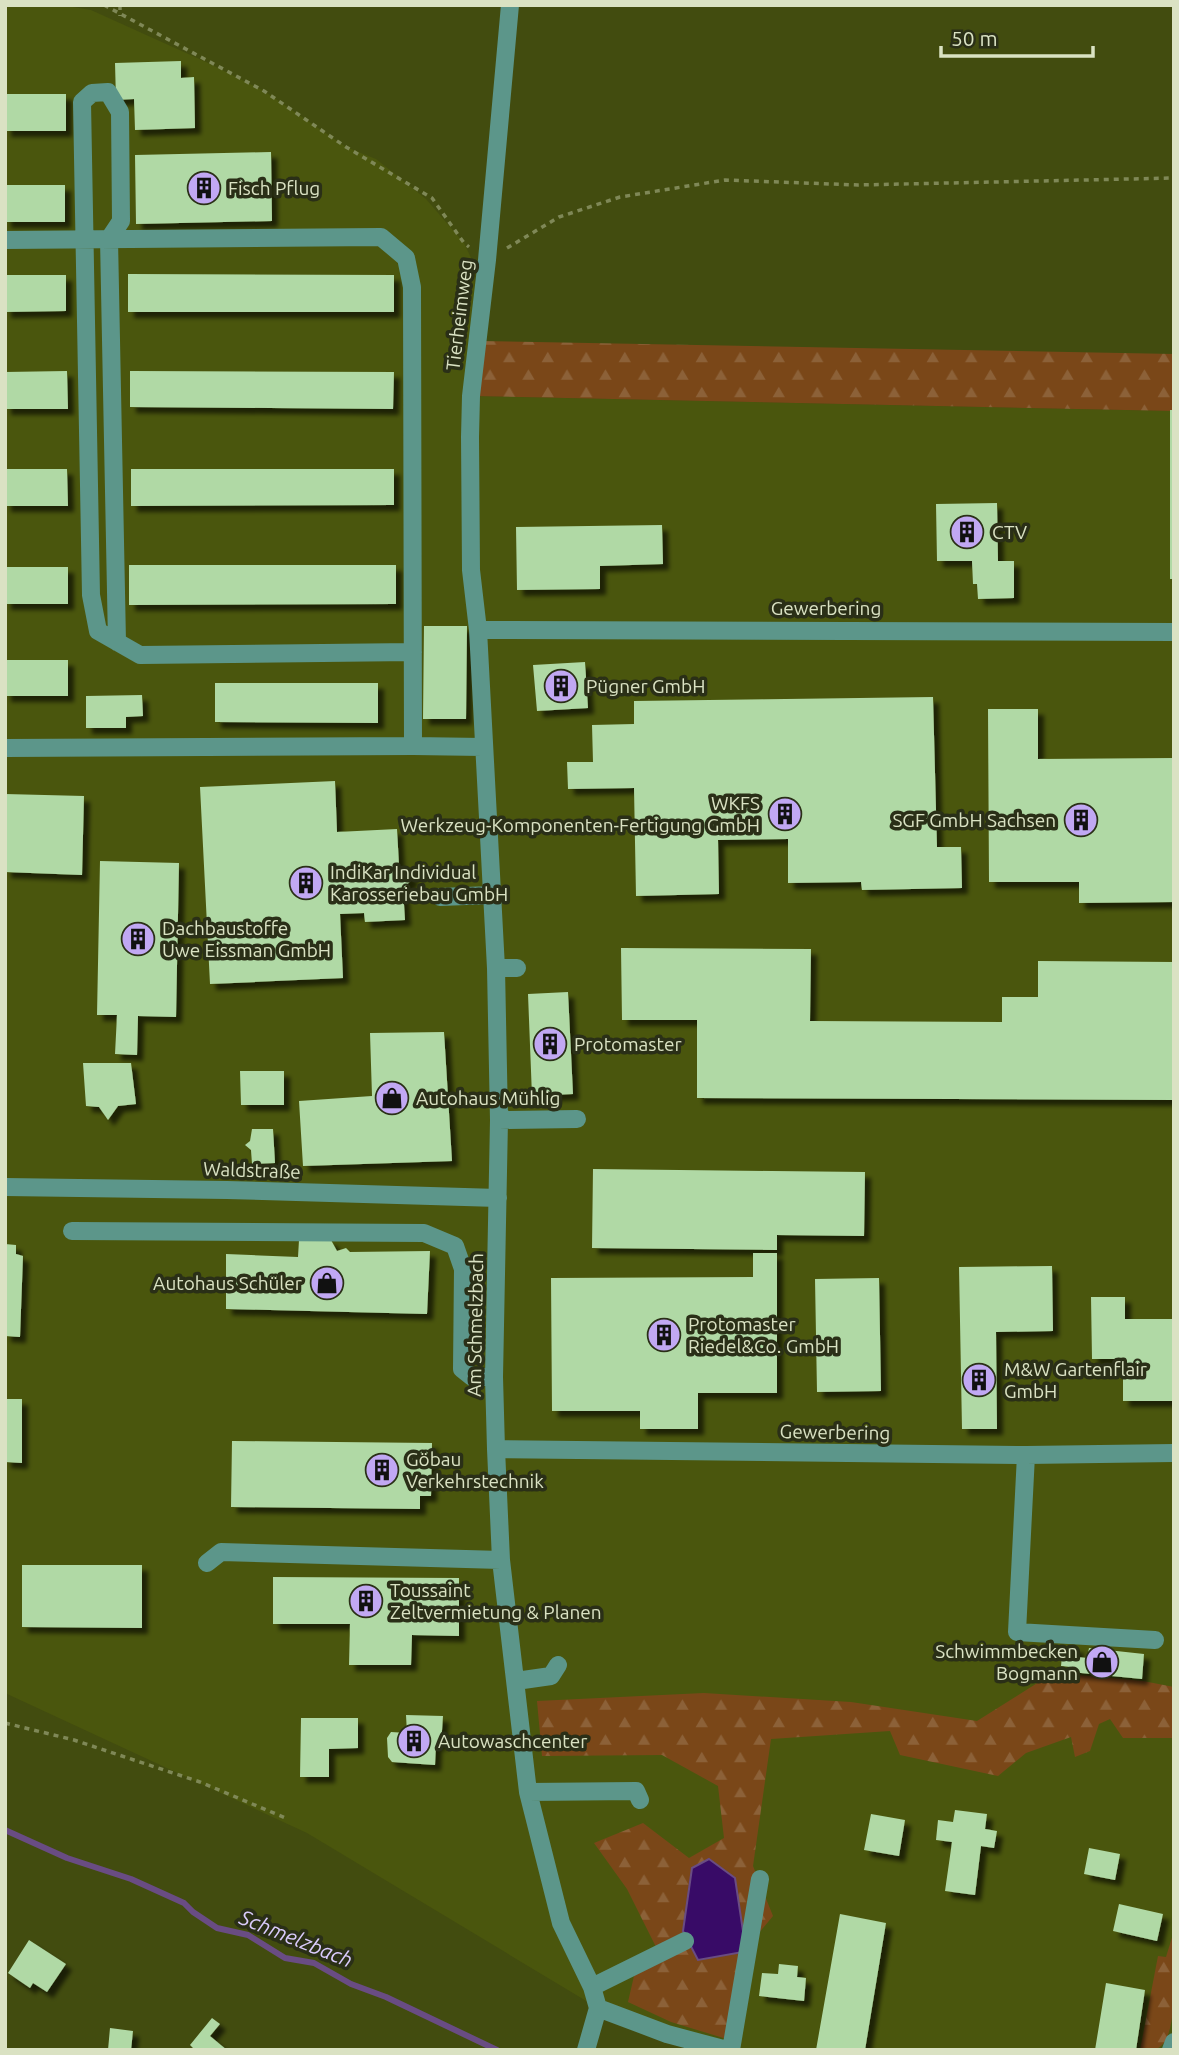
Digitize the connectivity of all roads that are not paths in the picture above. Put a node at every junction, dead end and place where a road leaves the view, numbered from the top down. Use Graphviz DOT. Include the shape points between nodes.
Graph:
graph roads {
  1 [pos="510,5"];
  2 [pos="109,239"];
  3 [pos="5,240"];
  4 [pos="83,240"];
  5 [pos="478,630"];
  6 [pos="1174,632"];
  7 [pos="117,642"];
  8 [pos="413,652"];
  9 [pos="413,746"];
  10 [pos="483,747"];
  11 [pos="5,748"];
  12 [pos="492,895"];
  13 [pos="440,897"];
  14 [pos="496,968"];
  15 [pos="517,968"];
  16 [pos="577,1119"];
  17 [pos="499,1120"];
  18 [pos="5,1187"];
  19 [pos="498,1198"];
  20 [pos="72,1231"];
  21 [pos="494,1377"];
  22 [pos="496,1449"];
  23 [pos="1174,1452"];
  24 [pos="1026,1455"];
  25 [pos="502,1560"];
  26 [pos="207,1563"];
  27 [pos="1155,1640"];
  28 [pos="558,1665"];
  29 [pos="516,1681"];
  30 [pos="528,1792"];
  31 [pos="640,1800"];
  32 [pos="760,1879"];
  33 [pos="685,1941"];
  34 [pos="592,1987"];
  35 [pos="598,2008"];
  36 [pos="1174,2042"];
  37 [pos="586,2050"];
  38 [pos="729,2050"];
  39 [pos="1171,2050"];
  1 -- 5 [label="street, Tierheimweg" via="471,396 471,570"];
  2 -- 4 [label="street"];
  2 -- 4 [label="street" via="121,221 120,112 108,92 92,93 82,102"];
  2 -- 7 [label="street"];
  2 -- 8 [label="street" via="381,237 406,258 412,288"];
  3 -- 4 [label="street"];
  4 -- 7 [label="street" via="91,595 98,631"];
  5 -- 6 [label="street, Gewerbering"];
  5 -- 10 [label="street, Am Schmelzbach"];
  7 -- 8 [label="street" via="139,655"];
  8 -- 9 [label="street"];
  9 -- 10 [label="street"];
  9 -- 11 [label="street"];
  10 -- 12 [label="street, Am Schmelzbach"];
  12 -- 13 [label="street"];
  12 -- 14 [label="street, Am Schmelzbach"];
  14 -- 15 [label="street"];
  14 -- 17 [label="street, Am Schmelzbach"];
  16 -- 17 [label="street"];
  17 -- 19 [label="street, Am Schmelzbach"];
  18 -- 19 [label="street, Waldstraße"];
  19 -- 21 [label="street, Am Schmelzbach"];
  20 -- 21 [label="street" via="424,1233 455,1246 463,1269 462,1369 472,1377"];
  21 -- 22 [label="street, Am Schmelzbach"];
  22 -- 24 [label="street, Gewerbering"];
  22 -- 25 [label="street, Am Schmelzbach"];
  23 -- 24 [label="street, Gewerbering"];
  24 -- 27 [label="street" via="1017,1632"];
  25 -- 26 [label="street" via="221,1552"];
  25 -- 29 [label="street, Am Schmelzbach"];
  28 -- 29 [label="street" via="551,1676"];
  29 -- 30 [label="street, Am Schmelzbach"];
  30 -- 31 [label="street" via="636,1791"];
  30 -- 34 [label="street, Am Schmelzbach" via="561,1923"];
  32 -- 38 [label="street"];
  33 -- 34 [label="street"];
  34 -- 35 [label="street, Am Schmelzbach"];
  35 -- 37 [label="street"];
  35 -- 38 [label="street" via="667,2034"];
  36 -- 39 [label="street"];
}
